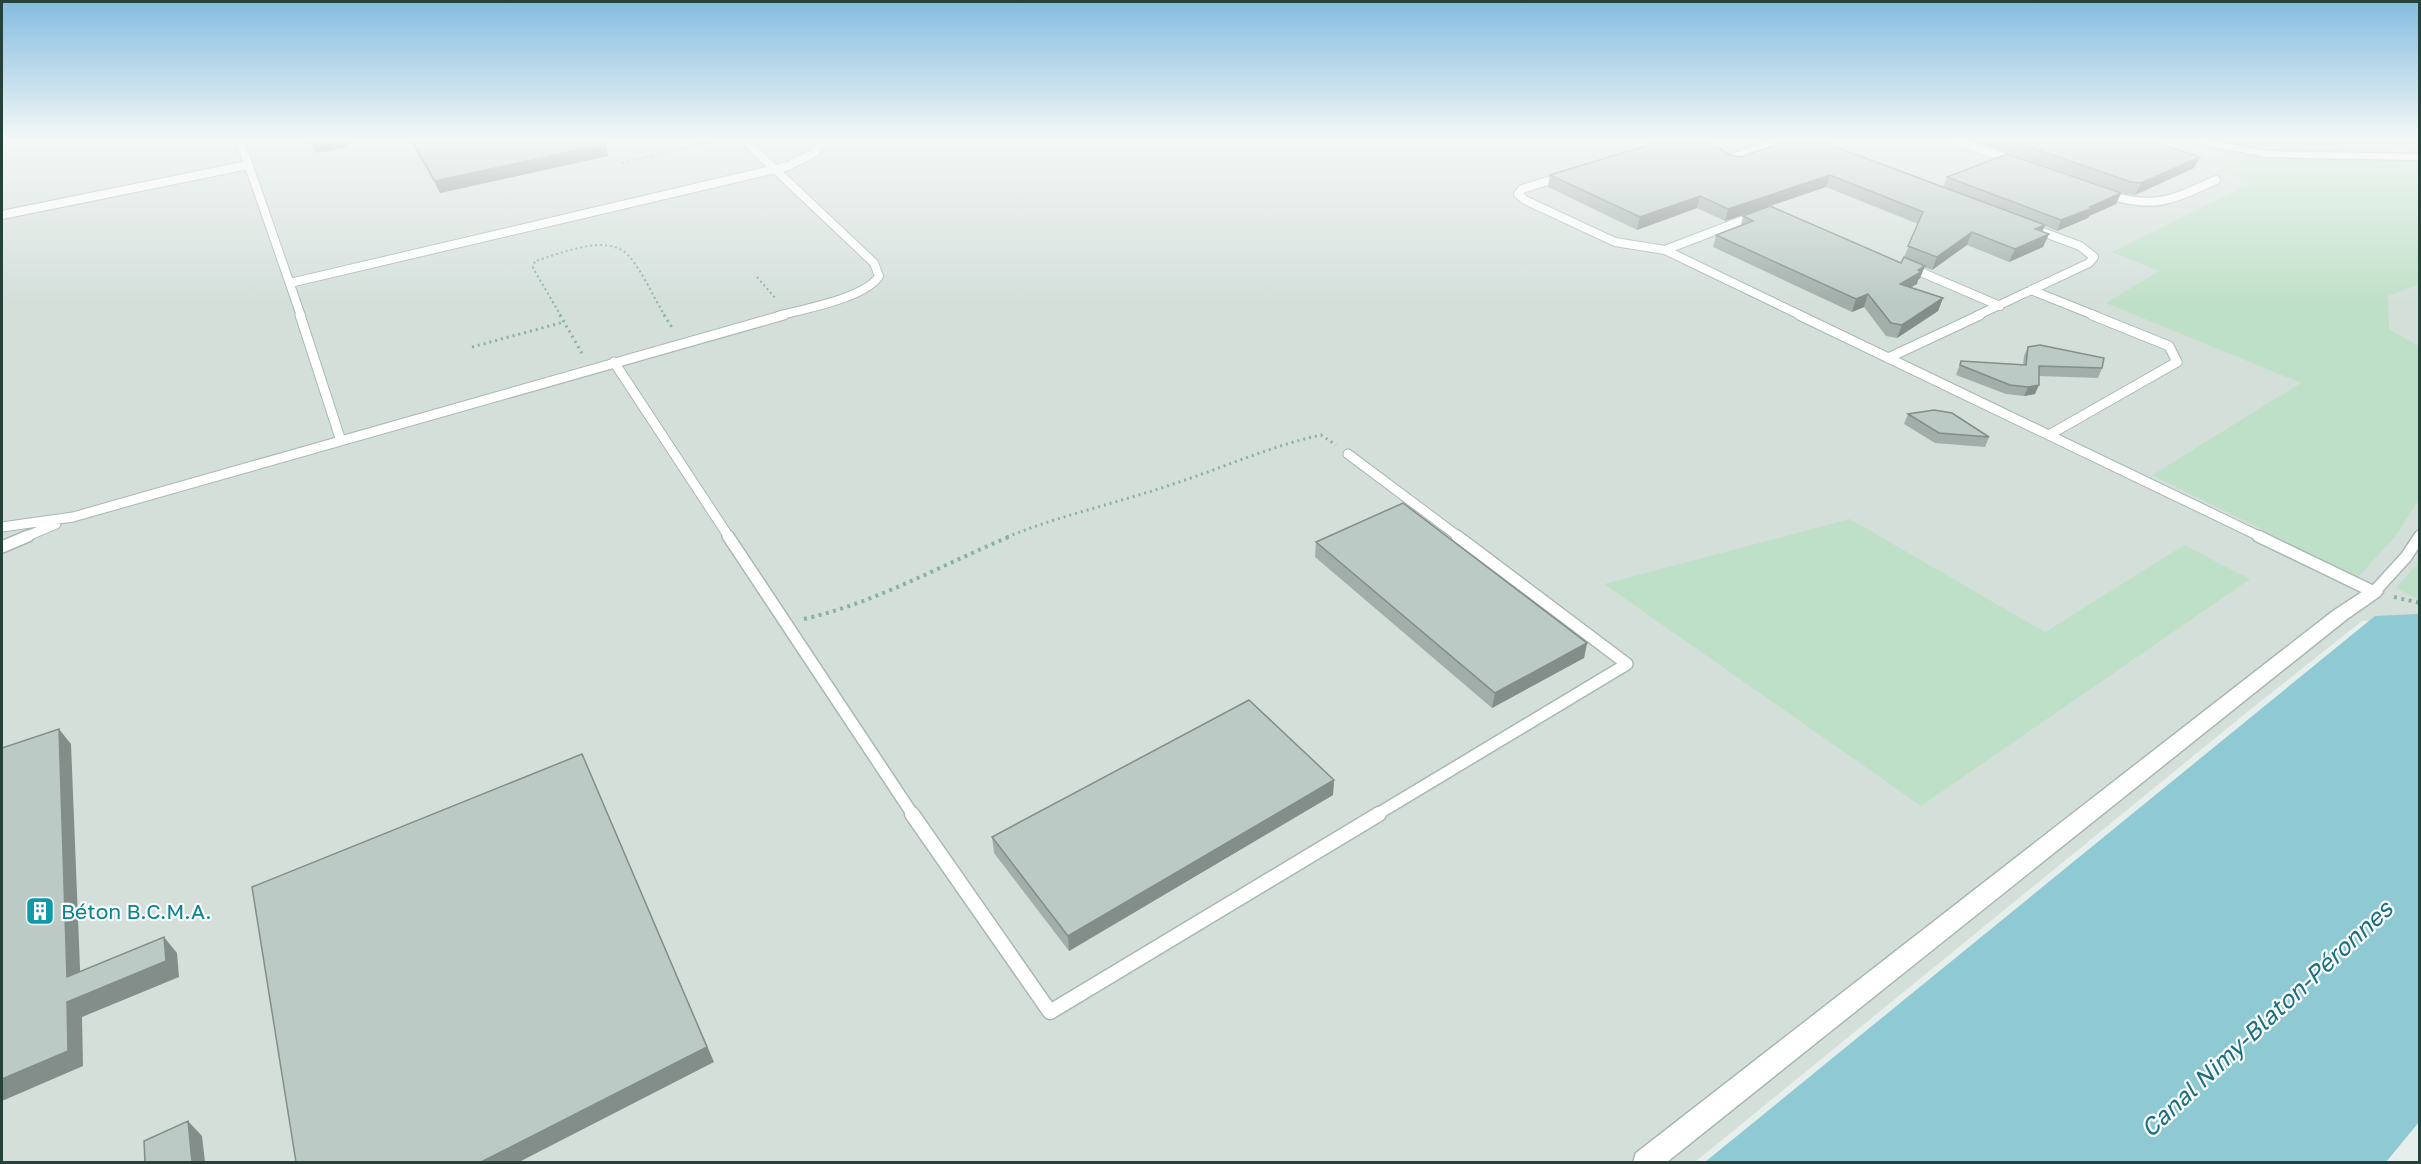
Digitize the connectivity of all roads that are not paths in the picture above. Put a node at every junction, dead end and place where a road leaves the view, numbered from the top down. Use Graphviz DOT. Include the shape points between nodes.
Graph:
graph roads {
  1 [pos="101,194"];
  2 [pos="259,194"];
  3 [pos="668,194"];
  4 [pos="802,194"];
  5 [pos="1518,194"];
  6 [pos="2107,194"];
  7 [pos="2183,194"];
  8 [pos="1763,213"];
  9 [pos="2,214"];
  10 [pos="2024,225"];
  11 [pos="1665,250"];
  12 [pos="1903,264"];
  13 [pos="291,283"];
  14 [pos="2031,290"];
  15 [pos="2000,306"];
  16 [pos="1888,358"];
  17 [pos="614,362"];
  18 [pos="2049,435"];
  19 [pos="341,441"];
  20 [pos="1348,454"];
  21 [pos="73,517"];
  22 [pos="2,527"];
  23 [pos="2420,536"];
  24 [pos="2,547"];
  25 [pos="2374,592"];
  26 [pos="1646,1162"];
  1 -- 9 [label="lane"];
  2 -- 13 [label="lane"];
  3 -- 13 [label="lane"];
  4 -- 17 [label="lane" via="874,263 879,276 875,283 846,297"];
  5 -- 11 [label="lane" via="1614,242"];
  6 -- 7 [label="lane" via="2152,204"];
  8 -- 11 [label="lane"];
  10 -- 14 [label="lane" via="2080,246 2094,257"];
  11 -- 16 [label="lane"];
  12 -- 15 [label="lane"];
  13 -- 19 [label="lane"];
  14 -- 15 [label="lane"];
  14 -- 18 [label="lane" via="2169,346 2176,362"];
  15 -- 16 [label="lane"];
  16 -- 18 [label="lane"];
  17 -- 19 [label="lane"];
  17 -- 20 [label="lane" via="895,789 1050,1012 1627,664"];
  18 -- 25 [label="lane"];
  19 -- 21 [label="lane"];
  21 -- 22 [label="lane"];
  21 -- 24 [label="lane"];
  23 -- 25 [label="lane"];
  25 -- 26 [label="street"];
}
